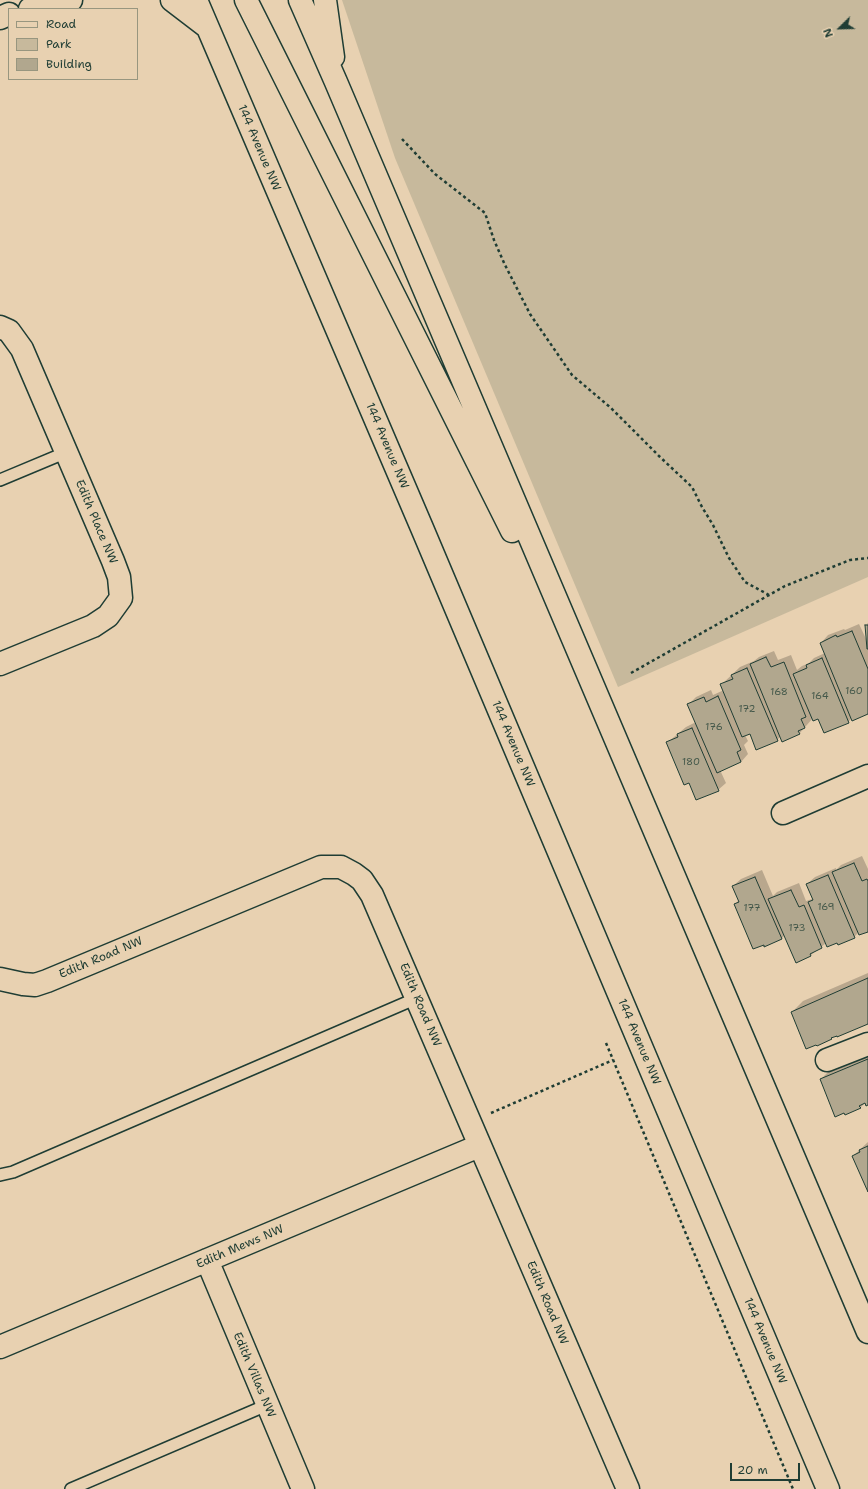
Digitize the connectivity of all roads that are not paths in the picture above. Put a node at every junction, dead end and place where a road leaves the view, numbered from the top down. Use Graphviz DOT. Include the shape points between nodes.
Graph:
graph roads {
  1 [pos="40,0"];
  2 [pos="71,0"];
  3 [pos="172,0"];
  4 [pos="196,0"];
  5 [pos="246,0"];
  6 [pos="300,0"];
  7 [pos="325,0"];
  8 [pos="23,8"];
  9 [pos="35,8"];
  10 [pos="208,29"];
  11 [pos="336,82"];
  12 [pos="0,327"];
  13 [pos="67,452"];
  14 [pos="0,480"];
  15 [pos="0,664"];
  16 [pos="610,727"];
  17 [pos="868,776"];
  18 [pos="782,814"];
  19 [pos="0,979"];
  20 [pos="417,998"];
  21 [pos="868,1044"];
  22 [pos="827,1060"];
  23 [pos="479,1146"];
  24 [pos="0,1175"];
  25 [pos="207,1260"];
  26 [pos="868,1332"];
  27 [pos="0,1346"];
  28 [pos="786,1390"];
  29 [pos="267,1405"];
  30 [pos="71,1489"];
  31 [pos="303,1489"];
  32 [pos="628,1489"];
  33 [pos="828,1489"];
  34 [pos="840,1489"];
  1 -- 8 [label="main road"];
  2 -- 9 [label="main road"];
  3 -- 10 [label="main road"];
  4 -- 10 [label="main road, 144 Avenue NW"];
  5 -- 16 [label="main road"];
  6 -- 11 [label="main road"];
  7 -- 11 [label="main road"];
  10 -- 28 [label="main road, 144 Avenue NW"];
  11 -- 16 [label="main road"];
  12 -- 13 [label="main road, Edith Place NW" via="9,331 22,349"];
  13 -- 14 [label="lane"];
  13 -- 15 [label="main road, Edith Place NW" via="119,577 121,598 108,616 93,626"];
  16 -- 26 [label="main road"];
  17 -- 18 [label="main road"];
  19 -- 20 [label="main road, Edith Road NW" via="23,984 47,981 295,877 321,867 332,866 341,867 354,874 362,880 372,895"];
  20 -- 23 [label="main road, Edith Road NW"];
  20 -- 24 [label="lane"];
  21 -- 22 [label="main road"];
  23 -- 25 [label="main road, Edith Mews NW"];
  23 -- 32 [label="main road, Edith Road NW"];
  25 -- 27 [label="main road, Edith Mews NW"];
  25 -- 29 [label="main road, Edith Villas NW"];
  28 -- 33 [label="main road, 144 Avenue NW"];
  28 -- 34 [label="main road"];
  29 -- 30 [label="lane"];
  29 -- 31 [label="main road, Edith Villas NW"];
}
